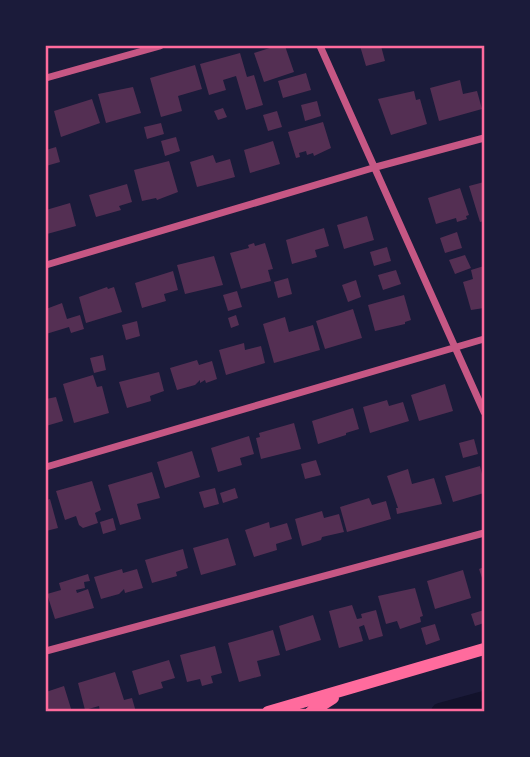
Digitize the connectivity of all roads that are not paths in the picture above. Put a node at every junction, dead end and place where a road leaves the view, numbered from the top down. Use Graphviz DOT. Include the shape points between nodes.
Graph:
graph roads {
  1 [pos="160,46"];
  2 [pos="320,46"];
  3 [pos="46,78"];
  4 [pos="485,138"];
  5 [pos="376,167"];
  6 [pos="46,265"];
  7 [pos="485,339"];
  8 [pos="457,347"];
  9 [pos="485,412"];
  10 [pos="46,467"];
  11 [pos="485,533"];
  12 [pos="485,649"];
  13 [pos="46,651"];
  14 [pos="348,688"];
  15 [pos="268,712"];
  16 [pos="311,712"];
  1 -- 3 [label="street"];
  2 -- 5 [label="street"];
  4 -- 5 [label="street"];
  5 -- 6 [label="street"];
  5 -- 8 [label="street"];
  7 -- 8 [label="street"];
  8 -- 9 [label="street"];
  8 -- 10 [label="street"];
  11 -- 13 [label="street"];
  12 -- 14 [label="main road"];
  14 -- 15 [label="main road"];
  14 -- 16 [label="main road"];
}
